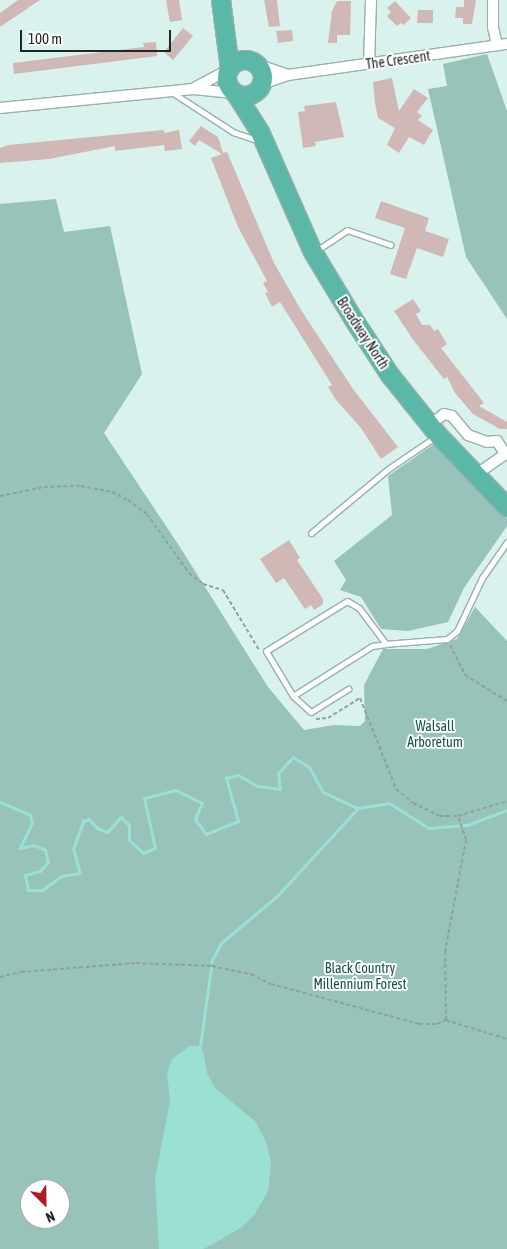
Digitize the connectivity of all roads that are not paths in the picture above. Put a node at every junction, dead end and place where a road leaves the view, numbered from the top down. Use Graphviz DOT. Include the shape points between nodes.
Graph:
graph roads {
  1 [pos="221,0"];
  2 [pos="371,0"];
  3 [pos="493,0"];
  4 [pos="227,35"];
  5 [pos="502,45"];
  6 [pos="252,62"];
  7 [pos="369,64"];
  8 [pos="229,69"];
  9 [pos="288,75"];
  10 [pos="261,85"];
  11 [pos="192,88"];
  12 [pos="169,91"];
  13 [pos="235,93"];
  14 [pos="0,108"];
  15 [pos="262,137"];
  16 [pos="391,246"];
  17 [pos="314,252"];
  18 [pos="434,430"];
  19 [pos="506,453"];
  20 [pos="474,476"];
  21 [pos="507,507"];
  22 [pos="311,533"];
  23 [pos="507,542"];
  24 [pos="384,644"];
  25 [pos="348,689"];
  26 [pos="294,696"];
  1 -- 4 [label="highway"];
  2 -- 7 [label="street"];
  3 -- 5 [label="street" via="493,27"];
  4 -- 6 [label="highway"];
  4 -- 8 [label="highway"];
  5 -- 7 [label="street, The Crescent"];
  6 -- 8 [label="highway" via="234,63"];
  6 -- 9 [label="street, The Crescent"];
  6 -- 10 [label="highway" via="262,74"];
  7 -- 9 [label="street, The Crescent"];
  8 -- 11 [label="street"];
  8 -- 13 [label="highway" via="228,85"];
  9 -- 10 [label="street, The Crescent"];
  10 -- 13 [label="highway" via="250,95"];
  10 -- 15 [label="highway, Broadway North"];
  11 -- 12 [label="street"];
  11 -- 13 [label="street"];
  12 -- 14 [label="street"];
  12 -- 15 [label="lane" via="233,132"];
  13 -- 15 [label="highway, Broadway North"];
  15 -- 17 [label="highway, Broadway North"];
  16 -- 17 [label="lane" via="347,230"];
  17 -- 18 [label="highway, Broadway North" via="390,374"];
  18 -- 19 [label="street" via="444,414 452,416 468,435 487,442 498,441"];
  18 -- 20 [label="highway, Broadway North"];
  18 -- 22 [label="lane"];
  19 -- 20 [label="street"];
  20 -- 21 [label="highway, Broadway North"];
  23 -- 24 [label="lane" via="482,578 457,631 447,639"];
  24 -- 26 [label="lane" via="372,646"];
  24 -- 26 [label="lane" via="359,608 347,602 266,651"];
  25 -- 26 [label="lane" via="311,712"];
}
